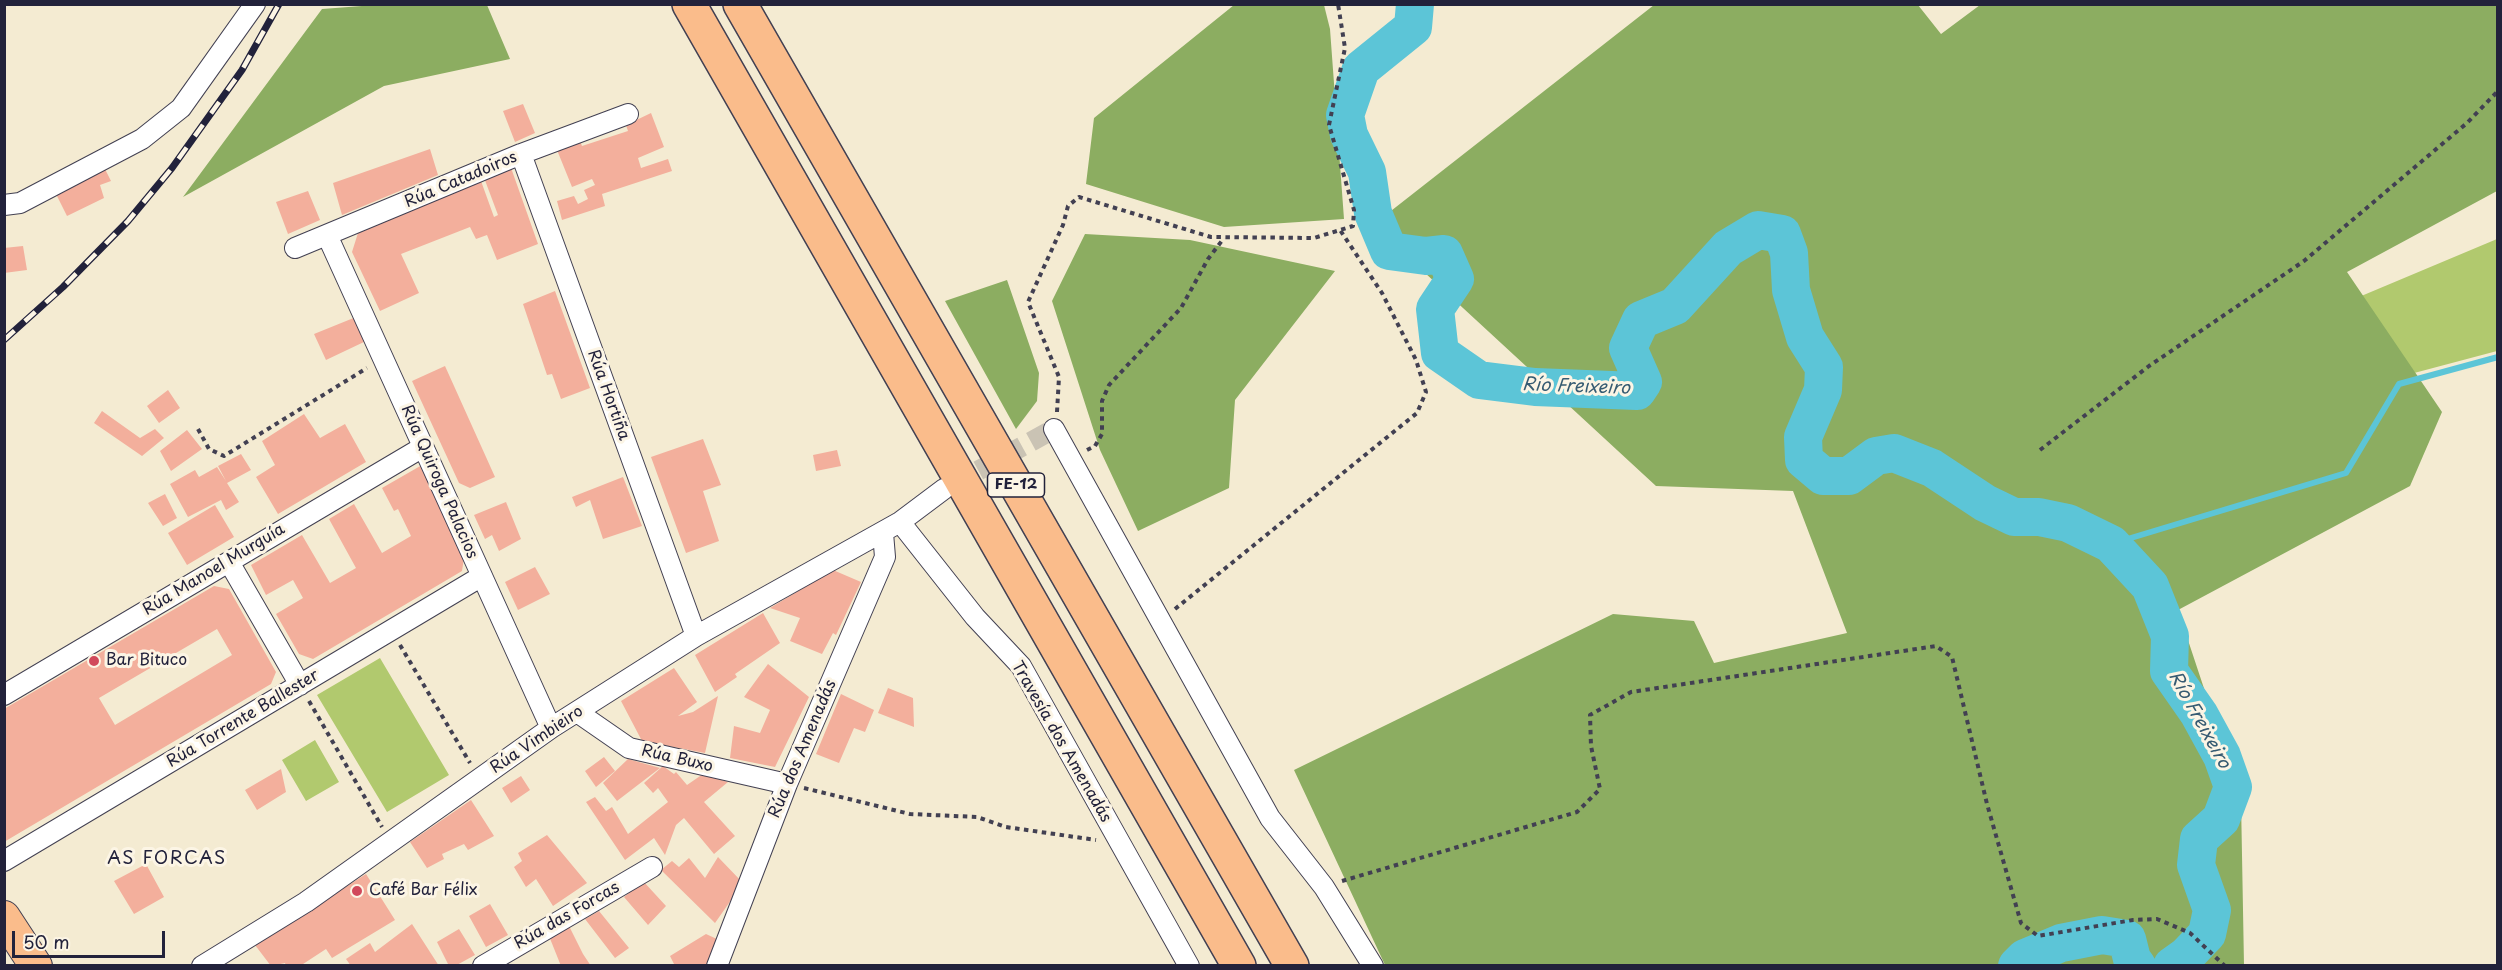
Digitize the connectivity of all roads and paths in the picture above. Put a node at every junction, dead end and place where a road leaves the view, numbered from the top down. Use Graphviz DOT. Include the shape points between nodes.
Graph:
graph roads {
  1 [pos="255,4"];
  2 [pos="689,4"];
  3 [pos="740,4"];
  4 [pos="1338,4"];
  5 [pos="2498,91"];
  6 [pos="628,114"];
  7 [pos="521,154"];
  8 [pos="4,205"];
  9 [pos="1340,230"];
  10 [pos="327,235"];
  11 [pos="1224,238"];
  12 [pos="295,248"];
  13 [pos="383,359"];
  14 [pos="198,429"];
  15 [pos="1054,429"];
  16 [pos="423,447"];
  17 [pos="2040,450"];
  18 [pos="1070,459"];
  19 [pos="944,489"];
  20 [pos="891,527"];
  21 [pos="228,561"];
  22 [pos="482,576"];
  23 [pos="1161,621"];
  24 [pos="391,630"];
  25 [pos="696,636"];
  26 [pos="300,685"];
  27 [pos="4,694"];
  28 [pos="577,712"];
  29 [pos="551,728"];
  30 [pos="480,779"];
  31 [pos="787,784"];
  32 [pos="390,841"];
  33 [pos="1127,855"];
  34 [pos="4,861"];
  35 [pos="652,867"];
  36 [pos="1324,886"];
  37 [pos="4,917"];
  38 [pos="36,966"];
  39 [pos="202,966"];
  40 [pos="483,966"];
  41 [pos="717,966"];
  42 [pos="1189,966"];
  43 [pos="1239,966"];
  44 [pos="1292,966"];
  45 [pos="1372,966"];
  46 [pos="2224,966"];
  1 -- 8 [label="street" via="181,108 142,139 20,203"];
  2 -- 43 [label="highway, FE-12"];
  3 -- 44 [label="highway, FE-12"];
  4 -- 9 [label="path" via="1345,48 1329,125 1354,210 1353,226"];
  5 -- 17 [label="path" via="2467,123 2304,261 2149,366"];
  6 -- 7 [label="street, Rúa Catadoiros"];
  7 -- 10 [label="street, Rúa Catadoiros"];
  7 -- 25 [label="street, Rúa Hortiña"];
  9 -- 11 [label="path" via="1314,238"];
  9 -- 23 [label="path" via="1382,293 1416,360 1426,392 1417,413"];
  10 -- 12 [label="street, Rúa Catadoiros"];
  10 -- 13 [label="street, Rúa Quiroga Palacios"];
  11 -- 15 [label="path" via="1079,198 1068,206 1028,303 1059,377"];
  11 -- 18 [label="path" via="1181,308 1109,385 1102,401 1102,434 1095,446"];
  13 -- 14 [label="path" via="224,456 209,449"];
  13 -- 16 [label="street, Rúa Quiroga Palacios"];
  15 -- 18 [label="street"];
  16 -- 21 [label="street, Rúa Manoel Murguía"];
  16 -- 22 [label="street, Rúa Quiroga Palacios"];
  18 -- 23 [label="street"];
  19 -- 20 [label="street, Rúa Vimbieiro"];
  20 -- 25 [label="street, Rúa Vimbieiro"];
  20 -- 31 [label="street, Rúa dos Amenadás" via="885,557"];
  20 -- 33 [label="street, Travesía dos Amenadás" via="1021,666"];
  21 -- 26 [label="street"];
  21 -- 27 [label="street, Rúa Manoel Murguía"];
  22 -- 24 [label="street, Rúa Torrente Ballester"];
  22 -- 29 [label="street, Rúa Quiroga Palacios"];
  23 -- 36 [label="street" via="1270,818"];
  24 -- 26 [label="street, Rúa Torrente Ballester"];
  24 -- 30 [label="path"];
  25 -- 28 [label="street, Rúa Vimbieiro"];
  26 -- 32 [label="path"];
  26 -- 34 [label="street, Rúa Torrente Ballester"];
  28 -- 29 [label="street, Rúa Vimbieiro"];
  28 -- 31 [label="street, Rúa Buxo" via="629,748"];
  29 -- 30 [label="street, Rúa Vimbieiro"];
  30 -- 32 [label="street, Rúa Vimbieiro"];
  31 -- 33 [label="path" via="910,814 977,817 1006,827 1090,837"];
  31 -- 41 [label="street, Rúa dos Amenadás"];
  32 -- 39 [label="street, Rúa Vimbieiro" via="306,902"];
  33 -- 42 [label="street, Travesía dos Amenadás"];
  35 -- 40 [label="street, Rúa das Forcas"];
  36 -- 45 [label="street"];
  36 -- 46 [label="path" via="1577,812 1600,789 1591,746 1590,715 1631,692 1936,646 1952,657 1987,804 2021,923 2038,936 2157,919 2190,933"];
  37 -- 38 [label="main road"];
}
